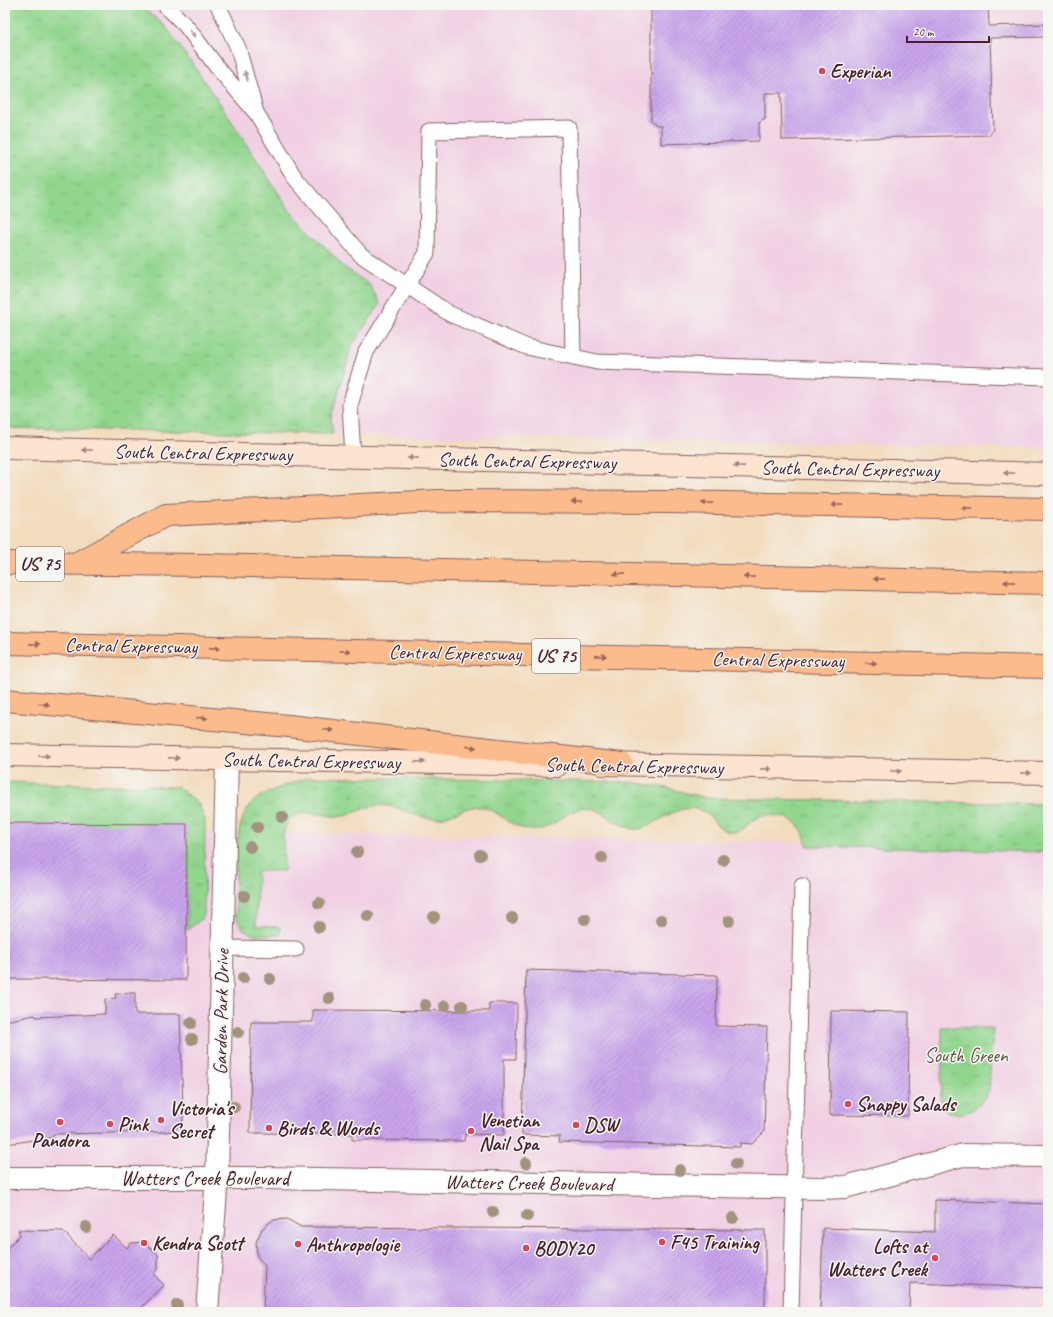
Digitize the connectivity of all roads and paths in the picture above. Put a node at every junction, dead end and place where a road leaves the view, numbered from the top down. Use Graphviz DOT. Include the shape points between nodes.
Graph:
graph roads {
  1 [pos="165,5"];
  2 [pos="218,5"];
  3 [pos="257,114"];
  4 [pos="407,286"];
  5 [pos="572,357"];
  6 [pos="1048,377"];
  7 [pos="5,448"];
  8 [pos="353,457"];
  9 [pos="1048,474"];
  10 [pos="1048,510"];
  11 [pos="5,563"];
  12 [pos="76,564"];
  13 [pos="1048,583"];
  14 [pos="5,644"];
  15 [pos="1048,667"];
  16 [pos="5,700"];
  17 [pos="5,755"];
  18 [pos="227,759"];
  19 [pos="622,764"];
  20 [pos="1048,774"];
  21 [pos="802,886"];
  22 [pos="222,948"];
  23 [pos="296,949"];
  24 [pos="1048,1156"];
  25 [pos="217,1177"];
  26 [pos="5,1178"];
  27 [pos="794,1189"];
  28 [pos="207,1312"];
  29 [pos="791,1312"];
  1 -- 3 [label="lane, one-way" via="186,26"];
  3 -- 2 [label="lane, one-way" via="238,48"];
  3 -- 4 [label="lane" via="295,178 361,255"];
  4 -- 5 [label="lane" via="450,314 527,347"];
  4 -- 5 [label="lane" via="427,253 429,131 569,128"];
  4 -- 8 [label="lane" via="366,352 350,405"];
  5 -- 6 [label="lane" via="597,362 677,366"];
  8 -- 7 [label="main road, South Central Expressway, one-way"];
  9 -- 8 [label="main road, South Central Expressway, one-way"];
  10 -- 12 [label="highway, one-way" via="438,501 166,515"];
  11 -- 12 [label="highway, US 75"];
  13 -- 12 [label="highway, US 75, one-way"];
  14 -- 15 [label="highway, Central Expressway / US 75, one-way"];
  16 -- 19 [label="highway, one-way" via="289,726"];
  17 -- 18 [label="main road, South Central Expressway, one-way"];
  18 -- 19 [label="main road, South Central Expressway, one-way"];
  18 -- 22 [label="street, Garden Park Drive"];
  19 -- 20 [label="main road, South Central Expressway, one-way"];
  21 -- 27 [label="lane"];
  22 -- 23 [label="lane"];
  22 -- 25 [label="street, Garden Park Drive"];
  24 -- 27 [label="street, Watters Creek Boulevard" via="962,1155 845,1187"];
  25 -- 26 [label="street, Watters Creek Boulevard"];
  25 -- 27 [label="street, Watters Creek Boulevard"];
  25 -- 28 [label="street, Garden Park Drive"];
  27 -- 29 [label="lane"];
}
